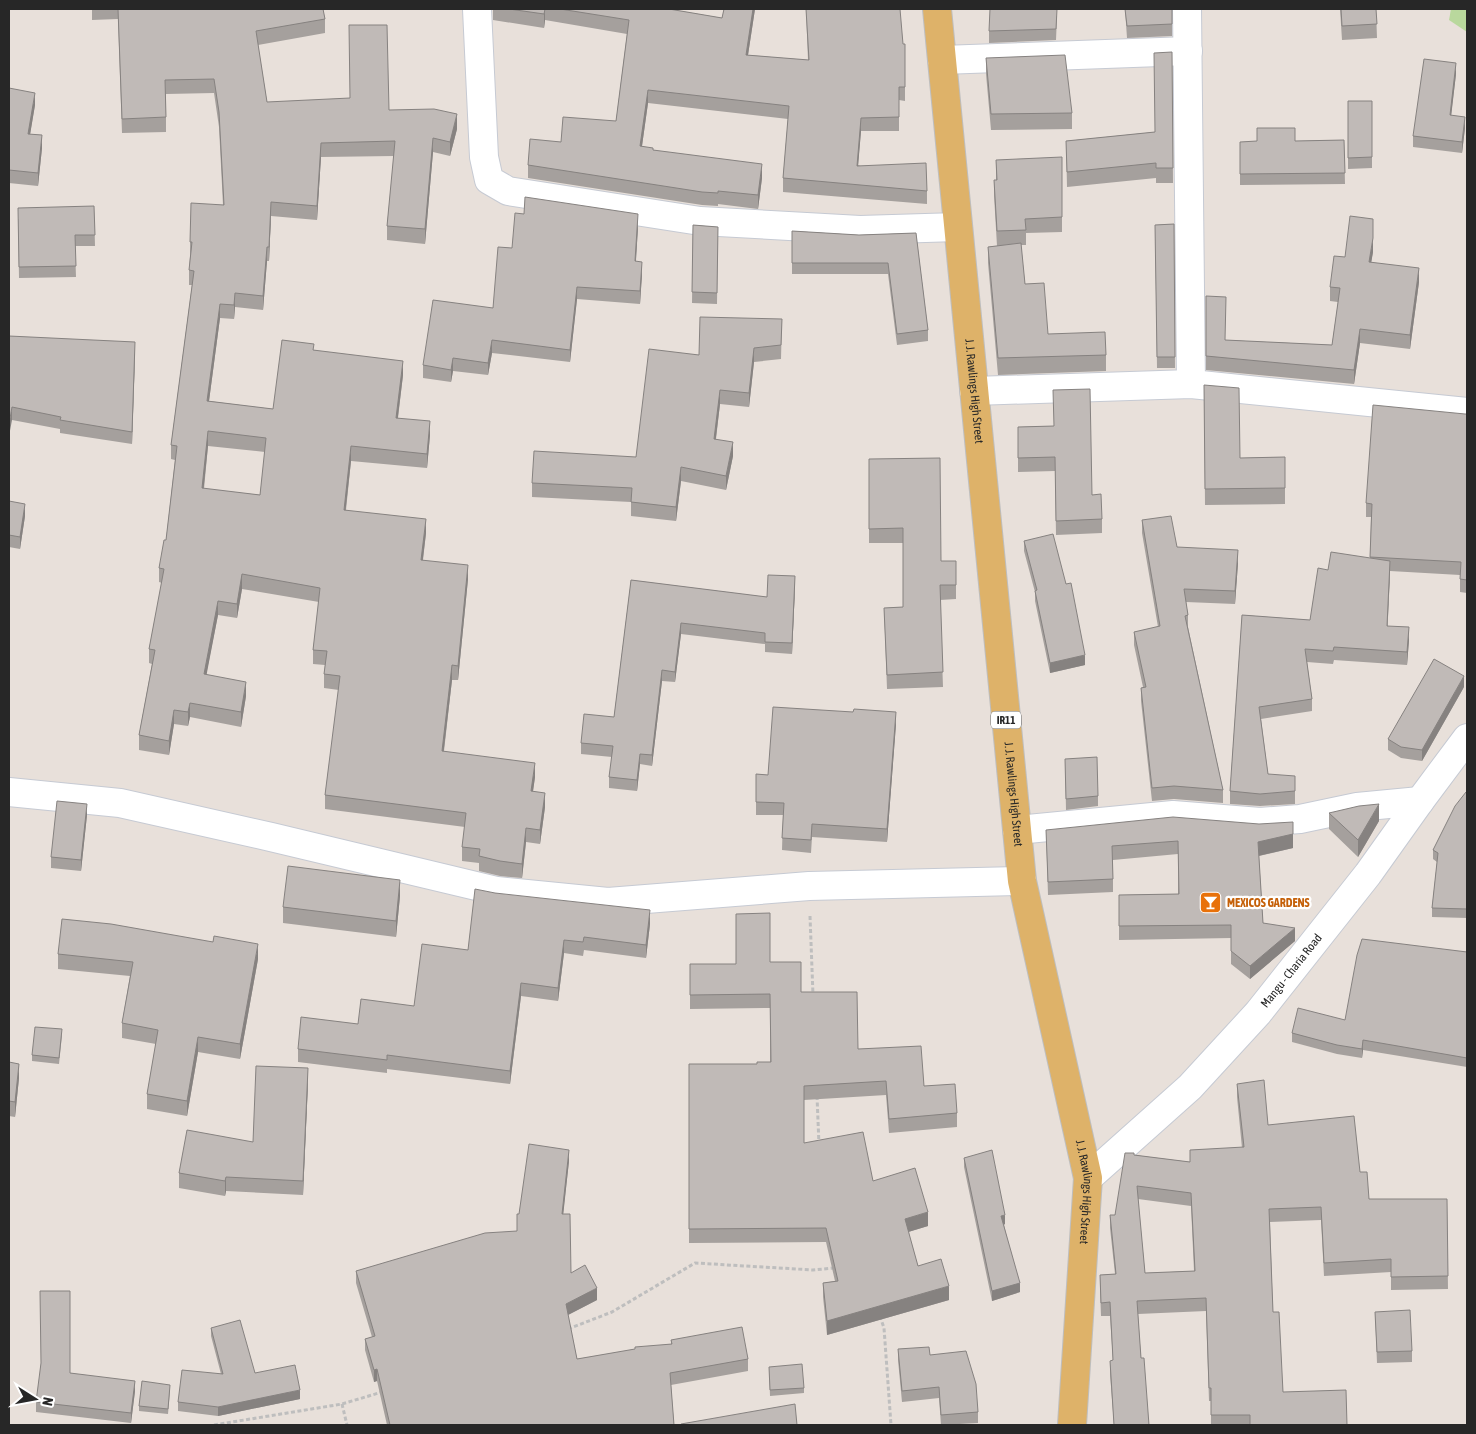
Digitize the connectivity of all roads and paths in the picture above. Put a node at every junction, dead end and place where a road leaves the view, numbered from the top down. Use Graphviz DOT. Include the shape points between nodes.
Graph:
graph roads {
  1 [pos="477,9"];
  2 [pos="937,9"];
  3 [pos="1187,9"];
  4 [pos="1188,51"];
  5 [pos="942,60"];
  6 [pos="958,227"];
  7 [pos="1191,384"];
  8 [pos="974,391"];
  9 [pos="1467,412"];
  10 [pos="1467,738"];
  11 [pos="9,792"];
  12 [pos="1420,801"];
  13 [pos="1017,830"];
  14 [pos="1022,881"];
  15 [pos="808,886"];
  16 [pos="813,1002"];
  17 [pos="817,1090"];
  18 [pos="819,1148"];
  19 [pos="1088,1178"];
  20 [pos="839,1267"];
  21 [pos="879,1310"];
  22 [pos="568,1329"];
  23 [pos="388,1390"];
  24 [pos="342,1404"];
  25 [pos="214,1425"];
  26 [pos="347,1425"];
  27 [pos="891,1425"];
  28 [pos="1072,1425"];
  1 -- 6 [label="street" via="484,157 489,180 508,191 700,221 860,230"];
  2 -- 5 [label="main road, J. J. Rawlings High Street / IR11"];
  3 -- 4 [label="street"];
  4 -- 5 [label="street"];
  4 -- 7 [label="street"];
  5 -- 6 [label="main road, J. J. Rawlings High Street / IR11"];
  6 -- 8 [label="main road, J. J. Rawlings High Street / IR11"];
  7 -- 8 [label="street"];
  7 -- 9 [label="street"];
  8 -- 13 [label="main road, J. J. Rawlings High Street / IR11"];
  10 -- 12 [label="street, Mangu - Charia Road"];
  11 -- 15 [label="street" via="120,803 496,892 608,902"];
  12 -- 13 [label="street" via="1260,822 1173,815"];
  12 -- 19 [label="street, Mangu - Charia Road" via="1368,874 1258,1013 1190,1087"];
  13 -- 14 [label="main road, J. J. Rawlings High Street / IR11"];
  14 -- 15 [label="street"];
  14 -- 19 [label="main road, J. J. Rawlings High Street / IR11"];
  15 -- 16 [label="path"];
  17 -- 18 [label="path"];
  19 -- 28 [label="main road, J. J. Rawlings High Street / IR11"];
  20 -- 22 [label="path" via="813,1270 694,1263 612,1312"];
  21 -- 27 [label="path" via="884,1328"];
  23 -- 24 [label="path"];
  24 -- 25 [label="path"];
  24 -- 26 [label="path"];
}
